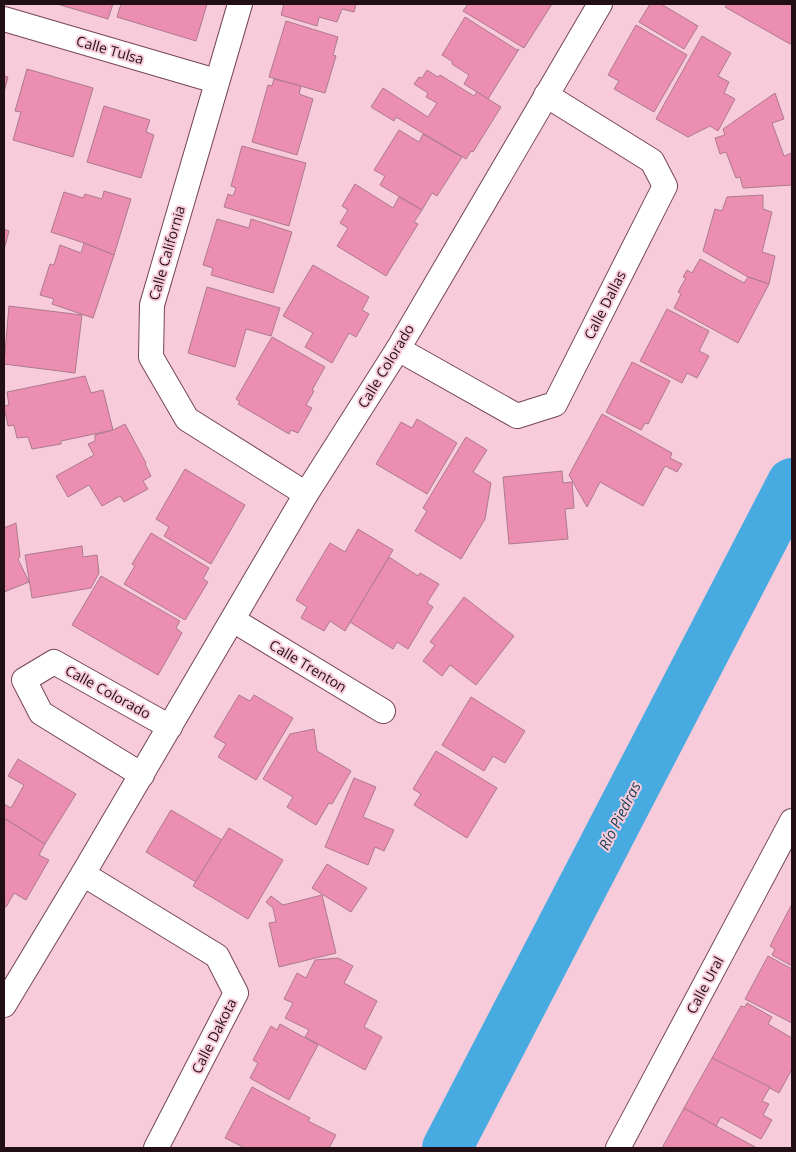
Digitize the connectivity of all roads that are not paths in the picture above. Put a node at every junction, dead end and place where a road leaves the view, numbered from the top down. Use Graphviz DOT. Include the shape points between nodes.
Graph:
graph roads {
  1 [pos="240,4"];
  2 [pos="600,4"];
  3 [pos="4,20"];
  4 [pos="216,81"];
  5 [pos="546,95"];
  6 [pos="398,349"];
  7 [pos="306,494"];
  8 [pos="233,620"];
  9 [pos="383,711"];
  10 [pos="170,727"];
  11 [pos="142,775"];
  12 [pos="792,821"];
  13 [pos="83,874"];
  14 [pos="4,1005"];
  15 [pos="156,1148"];
  16 [pos="618,1148"];
  1 -- 4 [label="street, Calle California"];
  2 -- 5 [label="street, Calle Colorado"];
  3 -- 4 [label="street, Calle Tulsa"];
  4 -- 7 [label="street, Calle California" via="152,305 151,357 186,419"];
  5 -- 6 [label="street, Calle Colorado"];
  5 -- 6 [label="street, Calle Dallas" via="652,161 665,186 555,404 517,416"];
  6 -- 7 [label="street, Calle Colorado"];
  7 -- 8 [label="street, Calle Colorado"];
  8 -- 9 [label="street, Calle Trenton"];
  8 -- 10 [label="street, Calle Colorado"];
  10 -- 11 [label="street, Calle Colorado"];
  10 -- 11 [label="street, Calle Colorado" via="54,662 24,680 42,713"];
  11 -- 13 [label="street, Calle Colorado"];
  12 -- 16 [label="street, Calle Ural"];
  13 -- 14 [label="street, Calle Colorado"];
  13 -- 15 [label="street, Calle Dakota" via="217,956 236,993"];
}
